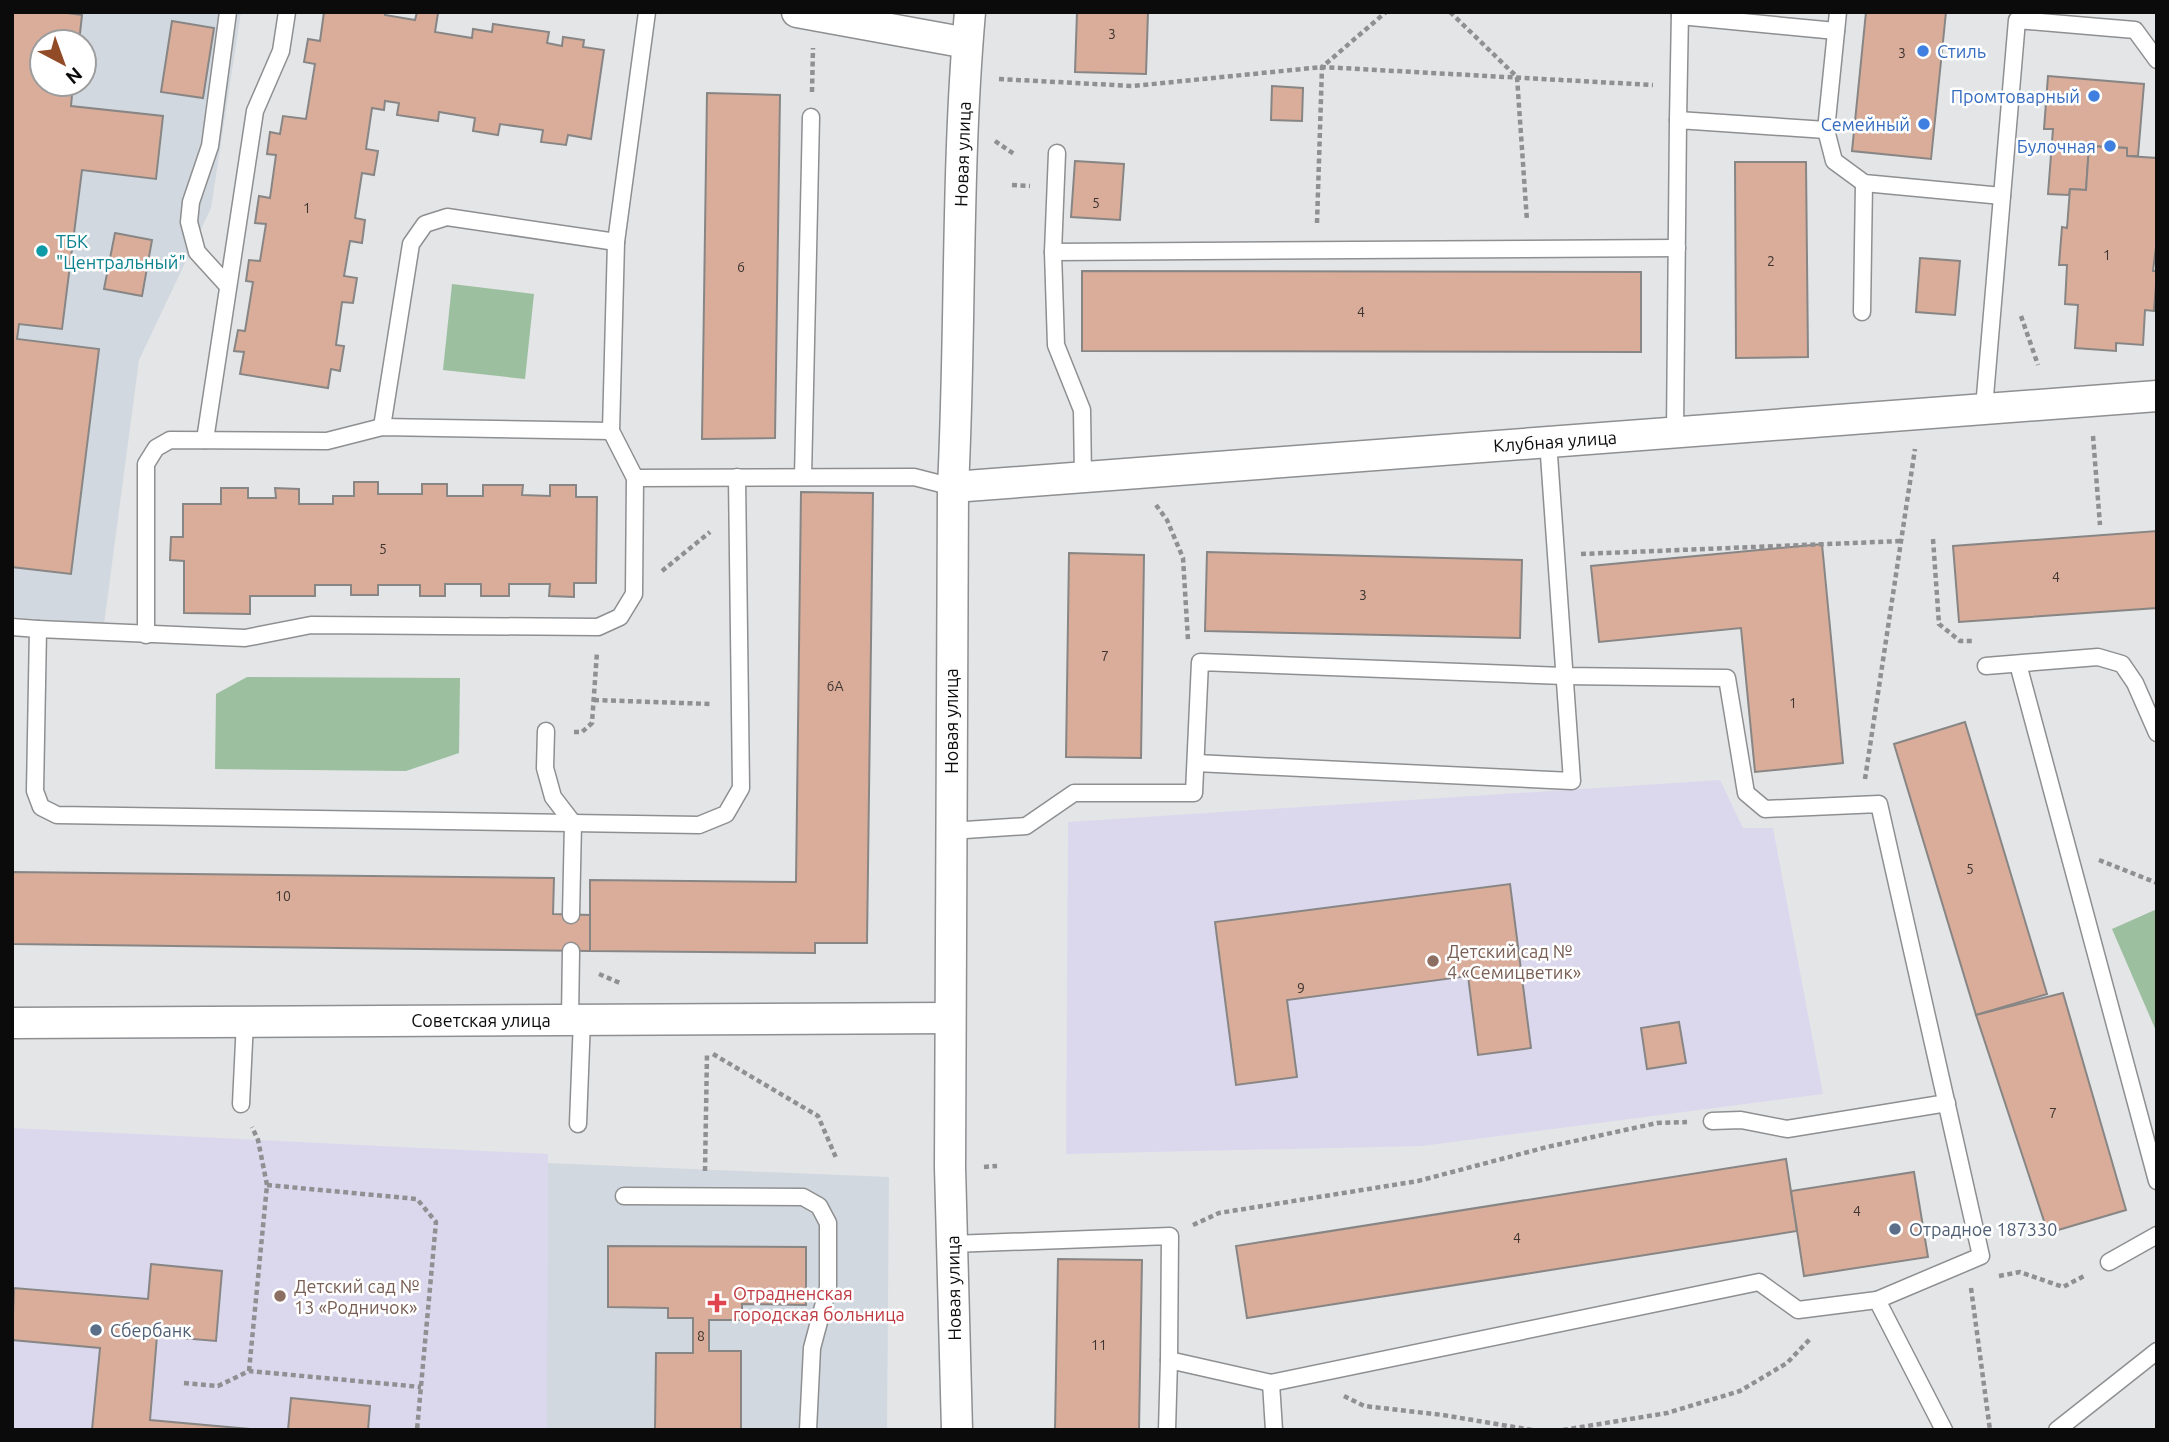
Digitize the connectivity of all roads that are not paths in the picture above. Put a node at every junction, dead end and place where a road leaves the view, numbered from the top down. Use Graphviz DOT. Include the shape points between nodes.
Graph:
graph roads {
  1 [pos="228,12"];
  2 [pos="287,12"];
  3 [pos="647,12"];
  4 [pos="970,12"];
  5 [pos="1838,12"];
  6 [pos="806,14"];
  7 [pos="1680,14"];
  8 [pos="1836,32"];
  9 [pos="967,43"];
  10 [pos="2157,60"];
  11 [pos="811,117"];
  12 [pos="1678,120"];
  13 [pos="1826,130"];
  14 [pos="1057,153"];
  15 [pos="1864,183"];
  16 [pos="2002,196"];
  17 [pos="616,242"];
  18 [pos="1677,248"];
  19 [pos="1054,252"];
  20 [pos="228,286"];
  21 [pos="1862,312"];
  22 [pos="2157,396"];
  23 [pos="1984,408"];
  24 [pos="382,427"];
  25 [pos="611,431"];
  26 [pos="1675,432"];
  27 [pos="205,440"];
  28 [pos="1548,441"];
  29 [pos="737,477"];
  30 [pos="803,477"];
  31 [pos="1083,477"];
  32 [pos="635,478"];
  33 [pos="953,487"];
  34 [pos="12,627"];
  35 [pos="38,629"];
  36 [pos="146,635"];
  37 [pos="2018,664"];
  38 [pos="1986,666"];
  39 [pos="1564,676"];
  40 [pos="546,732"];
  41 [pos="2157,733"];
  42 [pos="1196,763"];
  43 [pos="573,822"];
  44 [pos="950,831"];
  45 [pos="571,915"];
  46 [pos="571,951"];
  47 [pos="950,1018"];
  48 [pos="576,1019"];
  49 [pos="245,1021"];
  50 [pos="12,1023"];
  51 [pos="1947,1103"];
  52 [pos="242,1104"];
  53 [pos="1712,1121"];
  54 [pos="578,1124"];
  55 [pos="2157,1181"];
  56 [pos="624,1196"];
  57 [pos="2157,1235"];
  58 [pos="952,1244"];
  59 [pos="2109,1262"];
  60 [pos="1877,1300"];
  61 [pos="2157,1351"];
  62 [pos="1169,1360"];
  63 [pos="1271,1383"];
  64 [pos="808,1430"];
  65 [pos="957,1430"];
  66 [pos="1167,1430"];
  67 [pos="1274,1430"];
  68 [pos="1944,1430"];
  69 [pos="2057,1430"];
  1 -- 20 [label="lane" via="210,146 189,222 197,252"];
  2 -- 20 [label="lane" via="281,51 255,111"];
  3 -- 17 [label="lane"];
  4 -- 9 [label="street, Новая улица"];
  5 -- 8 [label="lane"];
  6 -- 9 [label="street"];
  7 -- 8 [label="lane"];
  7 -- 12 [label="lane"];
  8 -- 13 [label="lane"];
  9 -- 33 [label="street, Новая улица"];
  10 -- 16 [label="lane" via="2134,30 2017,20"];
  11 -- 30 [label="lane"];
  12 -- 13 [label="lane"];
  12 -- 18 [label="lane"];
  13 -- 15 [label="lane" via="1834,161"];
  14 -- 19 [label="lane"];
  15 -- 16 [label="lane"];
  15 -- 21 [label="lane"];
  16 -- 23 [label="lane"];
  17 -- 24 [label="lane" via="447,217 425,224 411,244"];
  17 -- 25 [label="lane"];
  18 -- 19 [label="lane"];
  18 -- 26 [label="lane"];
  19 -- 31 [label="lane" via="1056,345 1082,410"];
  20 -- 27 [label="lane"];
  22 -- 23 [label="street, Клубная улица"];
  23 -- 26 [label="street, Клубная улица"];
  24 -- 25 [label="lane"];
  24 -- 27 [label="lane" via="327,441"];
  25 -- 32 [label="lane"];
  26 -- 28 [label="street, Клубная улица"];
  27 -- 36 [label="lane" via="170,440 156,449 146,464"];
  28 -- 31 [label="street, Клубная улица"];
  28 -- 39 [label="lane"];
  29 -- 30 [label="lane"];
  29 -- 32 [label="lane"];
  29 -- 43 [label="lane" via="741,788 726,814 699,825"];
  30 -- 33 [label="lane" via="914,477"];
  31 -- 33 [label="street, Клубная улица"];
  32 -- 36 [label="lane" via="634,594 620,617 598,627 311,625 245,638"];
  33 -- 44 [label="street, Новая улица"];
  34 -- 35 [label="lane"];
  35 -- 36 [label="lane"];
  35 -- 43 [label="lane" via="35,791 41,807 57,814"];
  37 -- 38 [label="lane"];
  37 -- 41 [label="lane" via="2098,657 2122,664"];
  37 -- 55 [label="lane"];
  39 -- 42 [label="lane" via="1200,662"];
  39 -- 42 [label="lane" via="1572,781"];
  39 -- 51 [label="lane" via="1727,678 1746,793 1765,809 1879,804"];
  40 -- 43 [label="lane" via="545,768 553,797"];
  42 -- 44 [label="lane" via="1194,793 1074,793 1026,826"];
  43 -- 45 [label="lane"];
  44 -- 47 [label="street, Новая улица"];
  46 -- 48 [label="lane"];
  47 -- 48 [label="street, Советская улица"];
  47 -- 58 [label="street, Новая улица"];
  48 -- 49 [label="street, Советская улица"];
  48 -- 54 [label="lane"];
  49 -- 50 [label="street, Советская улица"];
  49 -- 52 [label="lane"];
  51 -- 53 [label="lane" via="1787,1129 1741,1120"];
  51 -- 60 [label="lane" via="1981,1256"];
  56 -- 64 [label="lane" via="803,1197 819,1206 828,1223 828,1288 811,1348"];
  57 -- 59 [label="lane"];
  58 -- 62 [label="lane" via="1170,1236"];
  58 -- 65 [label="street, Новая улица"];
  60 -- 63 [label="lane" via="1798,1310 1759,1282"];
  60 -- 68 [label="lane"];
  61 -- 69 [label="lane"];
  62 -- 63 [label="lane"];
  62 -- 66 [label="lane"];
  63 -- 67 [label="lane"];
}
